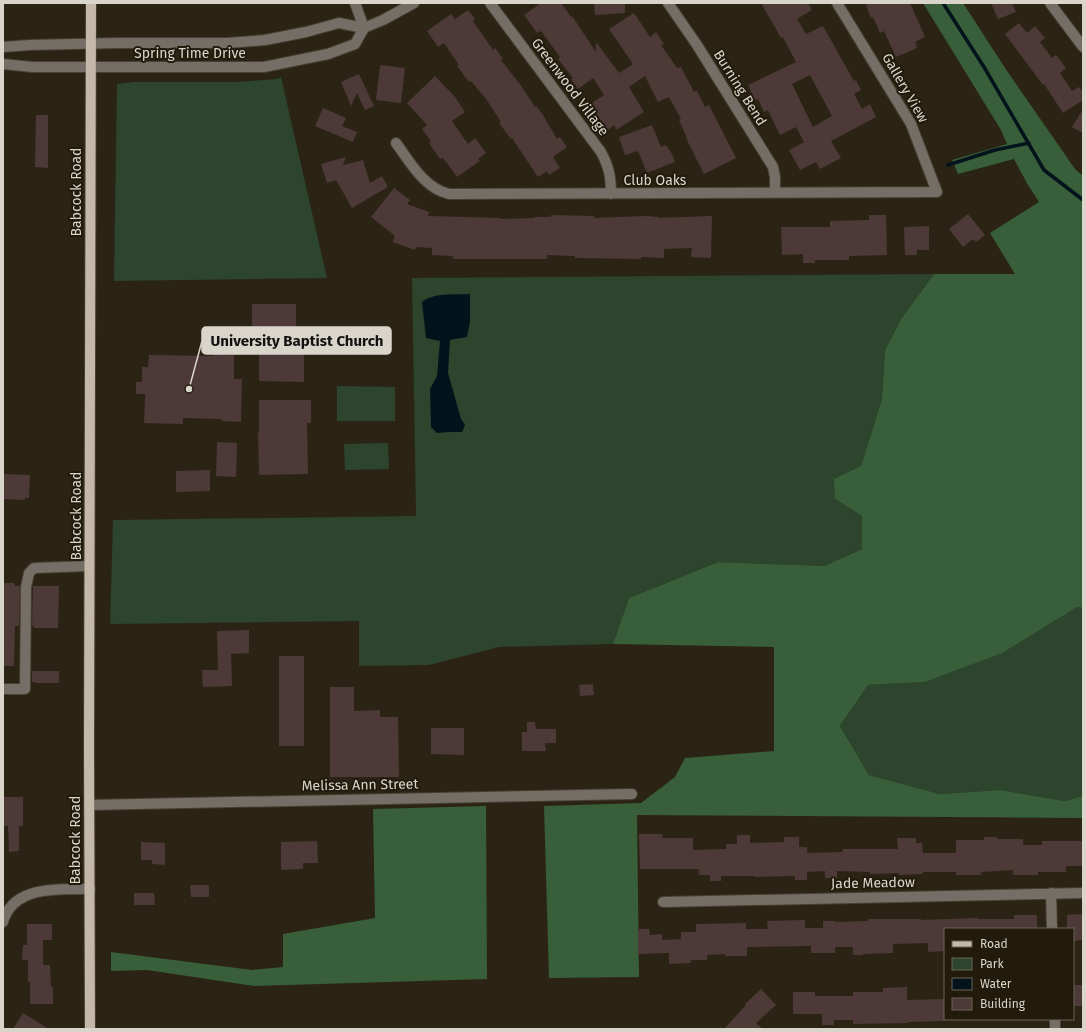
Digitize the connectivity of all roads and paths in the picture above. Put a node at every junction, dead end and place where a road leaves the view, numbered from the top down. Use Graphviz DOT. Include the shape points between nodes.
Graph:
graph roads {
  1 [pos="91,3"];
  2 [pos="355,3"];
  3 [pos="414,3"];
  4 [pos="490,3"];
  5 [pos="668,3"];
  6 [pos="837,3"];
  7 [pos="1050,3"];
  8 [pos="364,28"];
  9 [pos="90,44"];
  10 [pos="1083,47"];
  11 [pos="3,48"];
  12 [pos="3,64"];
  13 [pos="90,67"];
  14 [pos="396,143"];
  15 [pos="937,192"];
  16 [pos="775,193"];
  17 [pos="611,194"];
  18 [pos="90,566"];
  19 [pos="3,689"];
  20 [pos="632,794"];
  21 [pos="89,805"];
  22 [pos="90,890"];
  23 [pos="1083,893"];
  24 [pos="1052,894"];
  25 [pos="663,902"];
  26 [pos="3,922"];
  27 [pos="1052,928"];
  28 [pos="90,1029"];
  1 -- 9 [label="main road, Babcock Road"];
  2 -- 8 [label="street"];
  3 -- 8 [label="street"];
  4 -- 17 [label="street, Greenwood Village" via="601,152 607,163"];
  5 -- 16 [label="street, Burning Bend" via="773,167"];
  6 -- 15 [label="street, Gallery View" via="911,124"];
  7 -- 10 [label="street"];
  8 -- 9 [label="street, Spring Time Drive" via="339,23 265,40 228,43"];
  8 -- 13 [label="street, Spring Time Drive" via="355,44 328,54 264,67"];
  9 -- 11 [label="street, Spring Time Drive"];
  9 -- 13 [label="main road, Babcock Road"];
  12 -- 13 [label="street, Spring Time Drive"];
  13 -- 18 [label="main road, Babcock Road"];
  14 -- 17 [label="street, Club Oaks" via="422,178 434,188 449,194"];
  15 -- 16 [label="street, Club Oaks"];
  16 -- 17 [label="street, Club Oaks"];
  18 -- 19 [label="street" via="34,568 29,572 26,587 25,689"];
  18 -- 21 [label="main road, Babcock Road"];
  20 -- 21 [label="street, Melissa Ann Street"];
  21 -- 22 [label="main road, Babcock Road"];
  22 -- 26 [label="street" via="52,889 33,892 17,901 5,914"];
  22 -- 28 [label="main road, Babcock Road"];
  23 -- 24 [label="street, Jade Meadow"];
  24 -- 25 [label="street, Jade Meadow"];
  24 -- 27 [label="street"];
}
